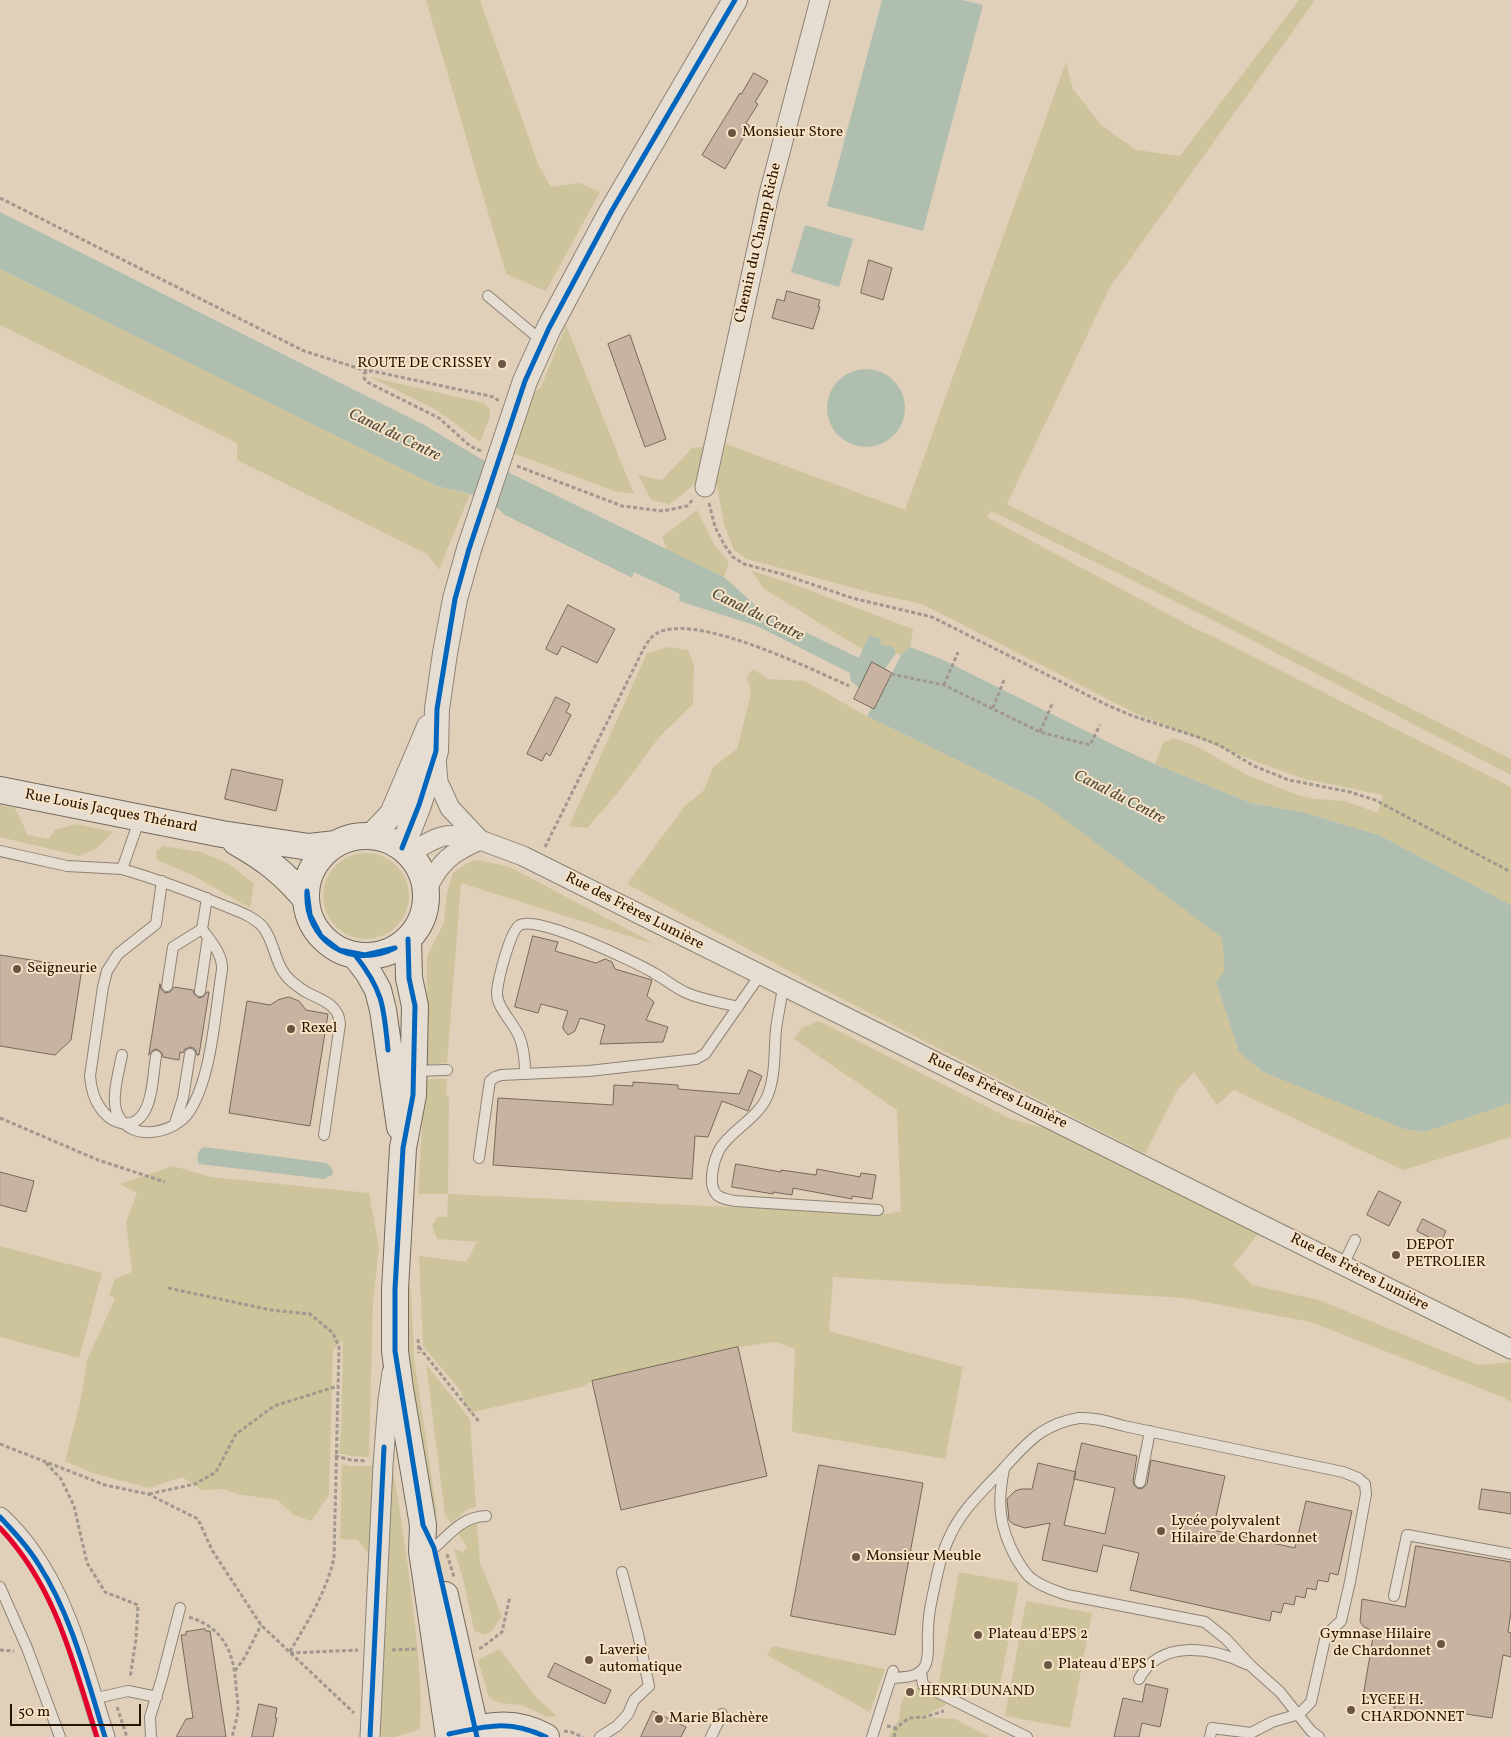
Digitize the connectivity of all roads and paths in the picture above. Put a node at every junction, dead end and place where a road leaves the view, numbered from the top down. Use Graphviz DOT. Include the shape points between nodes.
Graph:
graph roads {
  1 [pos="735,0"];
  2 [pos="820,0"];
  3 [pos="0,198"];
  4 [pos="488,296"];
  5 [pos="543,342"];
  6 [pos="367,371"];
  7 [pos="705,487"];
  8 [pos="958,652"];
  9 [pos="891,674"];
  10 [pos="1004,680"];
  11 [pos="944,685"];
  12 [pos="848,686"];
  13 [pos="1052,702"];
  14 [pos="993,708"];
  15 [pos="436,709"];
  16 [pos="1100,725"];
  17 [pos="1040,732"];
  18 [pos="436,752"];
  19 [pos="0,790"];
  20 [pos="140,818"];
  21 [pos="222,834"];
  22 [pos="371,836"];
  23 [pos="480,840"];
  24 [pos="336,844"];
  25 [pos="0,851"];
  26 [pos="406,852"];
  27 [pos="538,864"];
  28 [pos="122,870"];
  29 [pos="1511,872"];
  30 [pos="162,881"];
  31 [pos="426,891"];
  32 [pos="207,898"];
  33 [pos="306,899"];
  34 [pos="205,933"];
  35 [pos="408,939"];
  36 [pos="355,956"];
  37 [pos="760,975"];
  38 [pos="167,986"];
  39 [pos="783,987"];
  40 [pos="200,991"];
  41 [pos="738,1007"];
  42 [pos="190,1054"];
  43 [pos="122,1055"];
  44 [pos="156,1056"];
  45 [pos="447,1070"];
  46 [pos="413,1071"];
  47 [pos="525,1073"];
  48 [pos="0,1118"];
  49 [pos="125,1125"];
  50 [pos="174,1127"];
  51 [pos="324,1135"];
  52 [pos="403,1148"];
  53 [pos="479,1158"];
  54 [pos="165,1182"];
  55 [pos="878,1210"];
  56 [pos="1355,1240"];
  57 [pos="1343,1265"];
  58 [pos="168,1288"];
  59 [pos="418,1337"];
  60 [pos="1511,1349"];
  61 [pos="411,1352"];
  62 [pos="338,1386"];
  63 [pos="480,1423"];
  64 [pos="1150,1431"];
  65 [pos="0,1444"];
  66 [pos="335,1456"];
  67 [pos="45,1461"];
  68 [pos="373,1461"];
  69 [pos="1004,1468"];
  70 [pos="1140,1482"];
  71 [pos="148,1494"];
  72 [pos="486,1516"];
  73 [pos="0,1517"];
  74 [pos="433,1537"];
  75 [pos="1511,1554"];
  76 [pos="622,1572"];
  77 [pos="456,1586"];
  78 [pos="0,1587"];
  79 [pos="510,1596"];
  80 [pos="1394,1596"];
  81 [pos="179,1611"];
  82 [pos="261,1625"];
  83 [pos="476,1647"];
  84 [pos="289,1653"];
  85 [pos="1251,1666"];
  86 [pos="235,1671"];
  87 [pos="921,1673"];
  88 [pos="1139,1679"];
  89 [pos="128,1691"];
  90 [pos="113,1694"];
  91 [pos="157,1697"];
  92 [pos="92,1700"];
  93 [pos="949,1711"];
  94 [pos="722,1714"];
  95 [pos="1299,1714"];
  96 [pos="877,1724"];
  97 [pos="896,1728"];
  98 [pos="370,1732"];
  99 [pos="476,1733"];
  100 [pos="444,1736"];
  101 [pos="60,1737"];
  102 [pos="105,1737"];
  103 [pos="127,1737"];
  104 [pos="151,1737"];
  105 [pos="232,1737"];
  106 [pos="546,1737"];
  107 [pos="600,1737"];
  108 [pos="711,1737"];
  109 [pos="872,1737"];
  110 [pos="894,1737"];
  111 [pos="1027,1737"];
  112 [pos="1210,1737"];
  113 [pos="1319,1737"];
  1 -- 5 [label="street" via="585,260"];
  2 -- 7 [label="street, Chemin du Champ Riche" via="769,194"];
  3 -- 6 [label="path" via="304,351"];
  4 -- 5 [label="lane"];
  5 -- 15 [label="street, bridge" via="525,381 469,549 456,599"];
  7 -- 29 [label="path" via="715,527 733,558 744,564 852,598 938,619 1133,716 1201,738 1289,780 1375,800"];
  8 -- 11 [label="path"];
  9 -- 11 [label="path"];
  10 -- 14 [label="path"];
  11 -- 14 [label="path"];
  12 -- 27 [label="path" via="800,663 738,640 680,628 653,635"];
  13 -- 17 [label="path"];
  14 -- 17 [label="path"];
  15 -- 18 [label="street"];
  15 -- 22 [label="street" via="392,814"];
  16 -- 17 [label="path" via="1090,745"];
  18 -- 23 [label="street, Rue des Frères Lumière" via="438,782 450,808"];
  18 -- 26 [label="street"];
  19 -- 20 [label="main road, Rue Louis Jacques Thénard"];
  20 -- 21 [label="main road, Rue Louis Jacques Thénard"];
  20 -- 28 [label="lane"];
  21 -- 24 [label="main road, Rue Louis Jacques Thénard" via="309,847"];
  21 -- 33 [label="main road, Rue Louis Jacques Thénard" via="265,859"];
  22 -- 24 [label="main road"];
  22 -- 26 [label="main road" via="388,840"];
  23 -- 26 [label="street, Rue des Frères Lumière" via="460,834 447,835"];
  23 -- 27 [label="street, Rue des Frères Lumière"];
  23 -- 31 [label="street" via="448,857 433,875"];
  24 -- 33 [label="main road" via="313,867"];
  25 -- 28 [label="lane" via="67,866"];
  26 -- 31 [label="main road" via="418,866"];
  27 -- 37 [label="street, Rue des Frères Lumière"];
  28 -- 30 [label="lane"];
  30 -- 32 [label="lane"];
  30 -- 49 [label="lane" via="156,924 118,954 107,971 103,987 91,1088 99,1106 112,1120"];
  31 -- 35 [label="main road" via="422,917"];
  32 -- 34 [label="lane"];
  32 -- 51 [label="lane" via="249,916 262,927 281,970 304,991 331,1005 340,1016"];
  33 -- 36 [label="main road" via="311,920 323,938"];
  34 -- 38 [label="lane" via="173,947"];
  34 -- 40 [label="lane"];
  34 -- 50 [label="lane" via="222,961 208,1059 195,1101"];
  35 -- 36 [label="main road" via="384,954"];
  35 -- 46 [label="main road" via="409,978 415,1006"];
  36 -- 52 [label="main road" via="378,990"];
  37 -- 39 [label="street, Rue des Frères Lumière"];
  37 -- 41 [label="lane"];
  39 -- 55 [label="lane" via="773,1069 766,1098 756,1113 724,1143 714,1164 712,1185 716,1194 735,1201"];
  39 -- 57 [label="street, Rue des Frères Lumière"];
  41 -- 47 [label="lane" via="705,1054 696,1059 589,1071"];
  41 -- 47 [label="lane" via="686,993 655,973 573,936 528,922 521,924 508,948 497,992 499,1003 520,1038"];
  42 -- 50 [label="lane" via="180,1112"];
  43 -- 49 [label="lane" via="115,1102"];
  44 -- 49 [label="lane" via="144,1112 136,1122"];
  45 -- 46 [label="lane"];
  46 -- 52 [label="main road"];
  47 -- 53 [label="lane" via="495,1076 490,1082"];
  48 -- 54 [label="path" via="98,1160"];
  49 -- 50 [label="lane" via="149,1132"];
  52 -- 61 [label="main road" via="395,1289"];
  56 -- 57 [label="lane"];
  57 -- 60 [label="street, Rue des Frères Lumière"];
  58 -- 62 [label="path" via="271,1310 310,1314 333,1333 339,1347"];
  59 -- 61 [label="path"];
  61 -- 63 [label="path"];
  61 -- 74 [label="main road" via="400,1389"];
  61 -- 98 [label="street" via="388,1400"];
  62 -- 66 [label="path"];
  62 -- 71 [label="path" via="274,1406 236,1434 216,1472 195,1484"];
  64 -- 69 [label="lane" via="1100,1419 1079,1418 1040,1433"];
  64 -- 70 [label="lane"];
  64 -- 95 [label="lane" via="1343,1472 1365,1484 1364,1510 1341,1622 1326,1635 1311,1702"];
  65 -- 67 [label="path"];
  66 -- 68 [label="path"];
  66 -- 84 [label="path" via="332,1568 322,1595"];
  67 -- 71 [label="path" via="105,1485"];
  67 -- 89 [label="path" via="61,1479 74,1506 87,1563 105,1592 138,1605"];
  69 -- 85 [label="lane" via="1001,1520 1013,1552 1032,1580 1067,1595 1206,1622"];
  69 -- 87 [label="lane" via="973,1501 949,1536 932,1595 928,1652"];
  71 -- 82 [label="path" via="198,1519 212,1550"];
  72 -- 74 [label="lane" via="468,1519 449,1532"];
  73 -- 92 [label="street" via="26,1545 47,1576 65,1613"];
  74 -- 77 [label="path"];
  74 -- 99 [label="main road"];
  74 -- 100 [label="main road" via="422,1551"];
  75 -- 80 [label="lane" via="1407,1535"];
  76 -- 107 [label="lane" via="649,1686 634,1700 618,1726"];
  78 -- 101 [label="lane" via="31,1657"];
  79 -- 83 [label="path" via="502,1632 481,1648"];
  81 -- 86 [label="path" via="213,1628 229,1650"];
  81 -- 91 [label="lane"];
  82 -- 84 [label="path"];
  82 -- 86 [label="path" via="246,1657"];
  84 -- 98 [label="path"];
  85 -- 88 [label="lane" via="1230,1656 1211,1652 1172,1652 1145,1668"];
  85 -- 95 [label="lane"];
  86 -- 105 [label="path" via="238,1710"];
  87 -- 96 [label="lane" via="892,1675"];
  87 -- 111 [label="lane" via="924,1685 930,1689"];
  89 -- 90 [label="lane"];
  89 -- 91 [label="lane"];
  90 -- 92 [label="lane"];
  90 -- 103 [label="path"];
  91 -- 104 [label="lane" via="150,1717"];
  92 -- 102 [label="street"];
  93 -- 97 [label="path" via="908,1718"];
  94 -- 108 [label="lane"];
  95 -- 112 [label="lane" via="1251,1733 1212,1728"];
  95 -- 113 [label="lane"];
  96 -- 97 [label="path"];
  96 -- 109 [label="lane"];
  97 -- 110 [label="path"];
  99 -- 100 [label="main road"];
  99 -- 106 [label="main road" via="504,1724 520,1726"];
}
